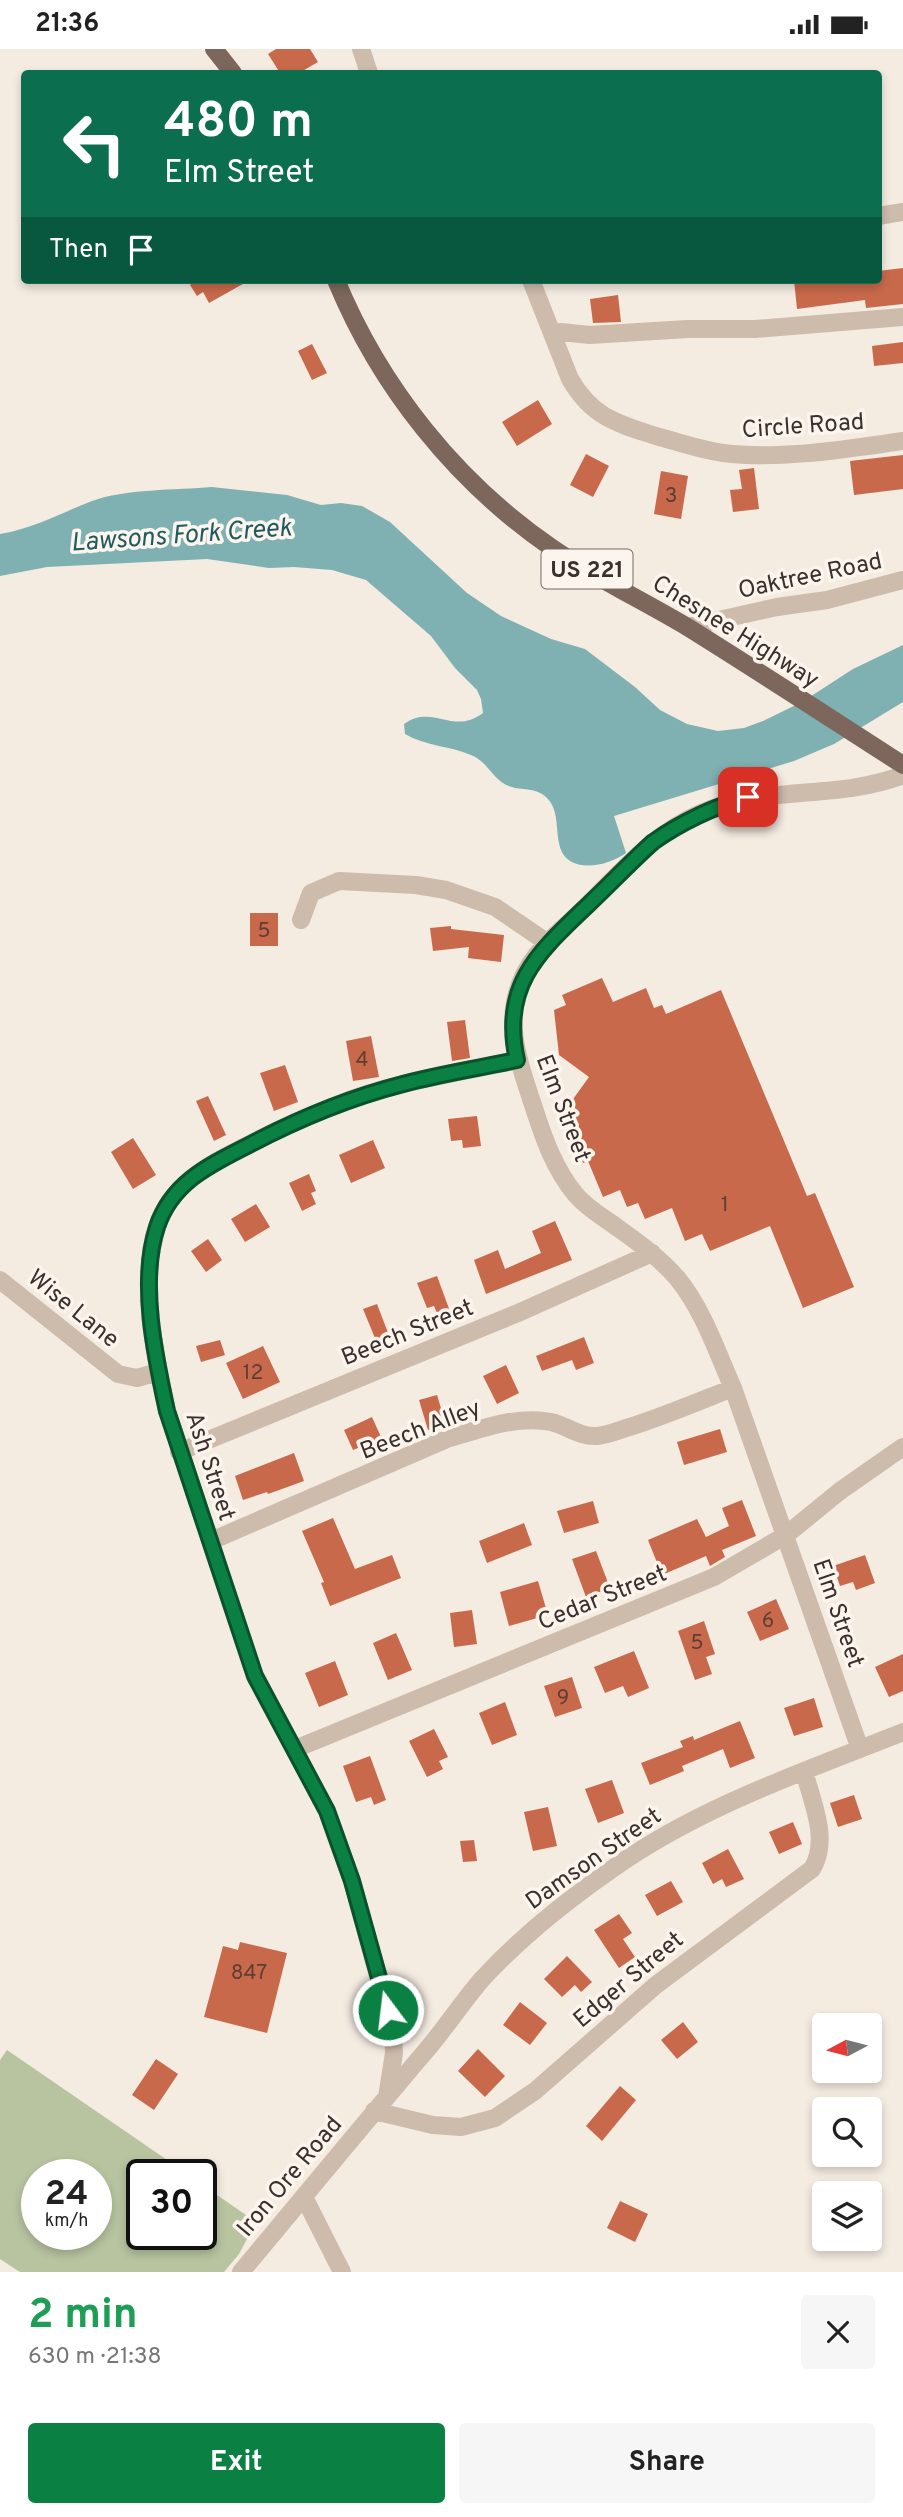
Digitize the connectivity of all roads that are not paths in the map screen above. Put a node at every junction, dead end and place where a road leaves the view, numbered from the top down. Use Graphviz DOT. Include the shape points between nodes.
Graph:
graph roads {
  1 [pos="214,49"];
  2 [pos="361,49"];
  3 [pos="231,70"];
  4 [pos="368,70"];
  5 [pos="903,212"];
  6 [pos="882,215"];
  7 [pos="338,284"];
  8 [pos="533,284"];
  9 [pos="903,317"];
  10 [pos="551,331"];
  11 [pos="903,441"];
  12 [pos="903,580"];
  13 [pos="687,627"];
  14 [pos="903,765"];
  15 [pos="903,775"];
  16 [pos="302,920"];
  17 [pos="548,943"];
  18 [pos="517,1060"];
  19 [pos="652,1253"];
  20 [pos="0,1280"];
  21 [pos="158,1372"];
  22 [pos="733,1388"];
  23 [pos="903,1447"];
  24 [pos="179,1452"];
  25 [pos="786,1535"];
  26 [pos="211,1541"];
  27 [pos="903,1732"];
  28 [pos="295,1749"];
  29 [pos="860,1749"];
  30 [pos="804,1771"];
  31 [pos="387,2097"];
  32 [pos="374,2112"];
  33 [pos="304,2197"];
  34 [pos="241,2272"];
  35 [pos="342,2272"];
  1 -- 3 [label="main road"];
  2 -- 4 [label="street"];
  5 -- 6 [label="street"];
  7 -- 13 [label="main road, Chesnee Highway / US 221" via="375,361 410,412 471,482 554,549"];
  8 -- 10 [label="street, Circle Road"];
  9 -- 10 [label="street" via="755,329 590,335"];
  10 -- 11 [label="street, Circle Road" via="570,379 590,407 612,421 656,436 703,450 745,455"];
  12 -- 13 [label="street, Oaktree Road"];
  13 -- 14 [label="main road, Chesnee Highway / US 221"];
  15 -- 17 [label="street, Elm Street" via="874,783 748,797 698,814 653,842"];
  16 -- 17 [label="street" via="311,893 339,881 416,885 495,907"];
  17 -- 18 [label="street, Elm Street" via="529,967 517,995 512,1028"];
  18 -- 19 [label="street, Elm Street" via="547,1147 563,1178 590,1208"];
  18 -- 21 [label="street, Ash Street" via="353,1099 261,1139 189,1179 169,1203 151,1247 151,1315"];
  19 -- 22 [label="street, Elm Street" via="691,1297"];
  19 -- 24 [label="street, Beech Street"];
  20 -- 21 [label="street, Wise Lane" via="118,1374 136,1378"];
  21 -- 24 [label="street, Ash Street"];
  22 -- 25 [label="street, Elm Street"];
  22 -- 26 [label="street, Beech Alley" via="598,1436 540,1420 476,1430"];
  23 -- 25 [label="street, Cedar Street"];
  24 -- 26 [label="street, Ash Street"];
  25 -- 28 [label="street, Cedar Street" via="714,1577"];
  25 -- 29 [label="street, Elm Street"];
  26 -- 28 [label="street, Ash Street" via="255,1676"];
  27 -- 29 [label="street, Damson Street"];
  28 -- 31 [label="street, Ash Street" via="327,1811 371,1946 393,2031"];
  29 -- 30 [label="street, Damson Street"];
  30 -- 31 [label="street, Damson Street" via="722,1805 660,1838 552,1914 482,1980"];
  30 -- 32 [label="street, Edger Street" via="822,1841 812,1869 656,1985 535,2091 495,2118 466,2126 433,2125"];
  31 -- 32 [label="street, Damson Street"];
  32 -- 33 [label="street, Iron Ore Road"];
  33 -- 34 [label="street, Iron Ore Road"];
  33 -- 35 [label="street"];
}
